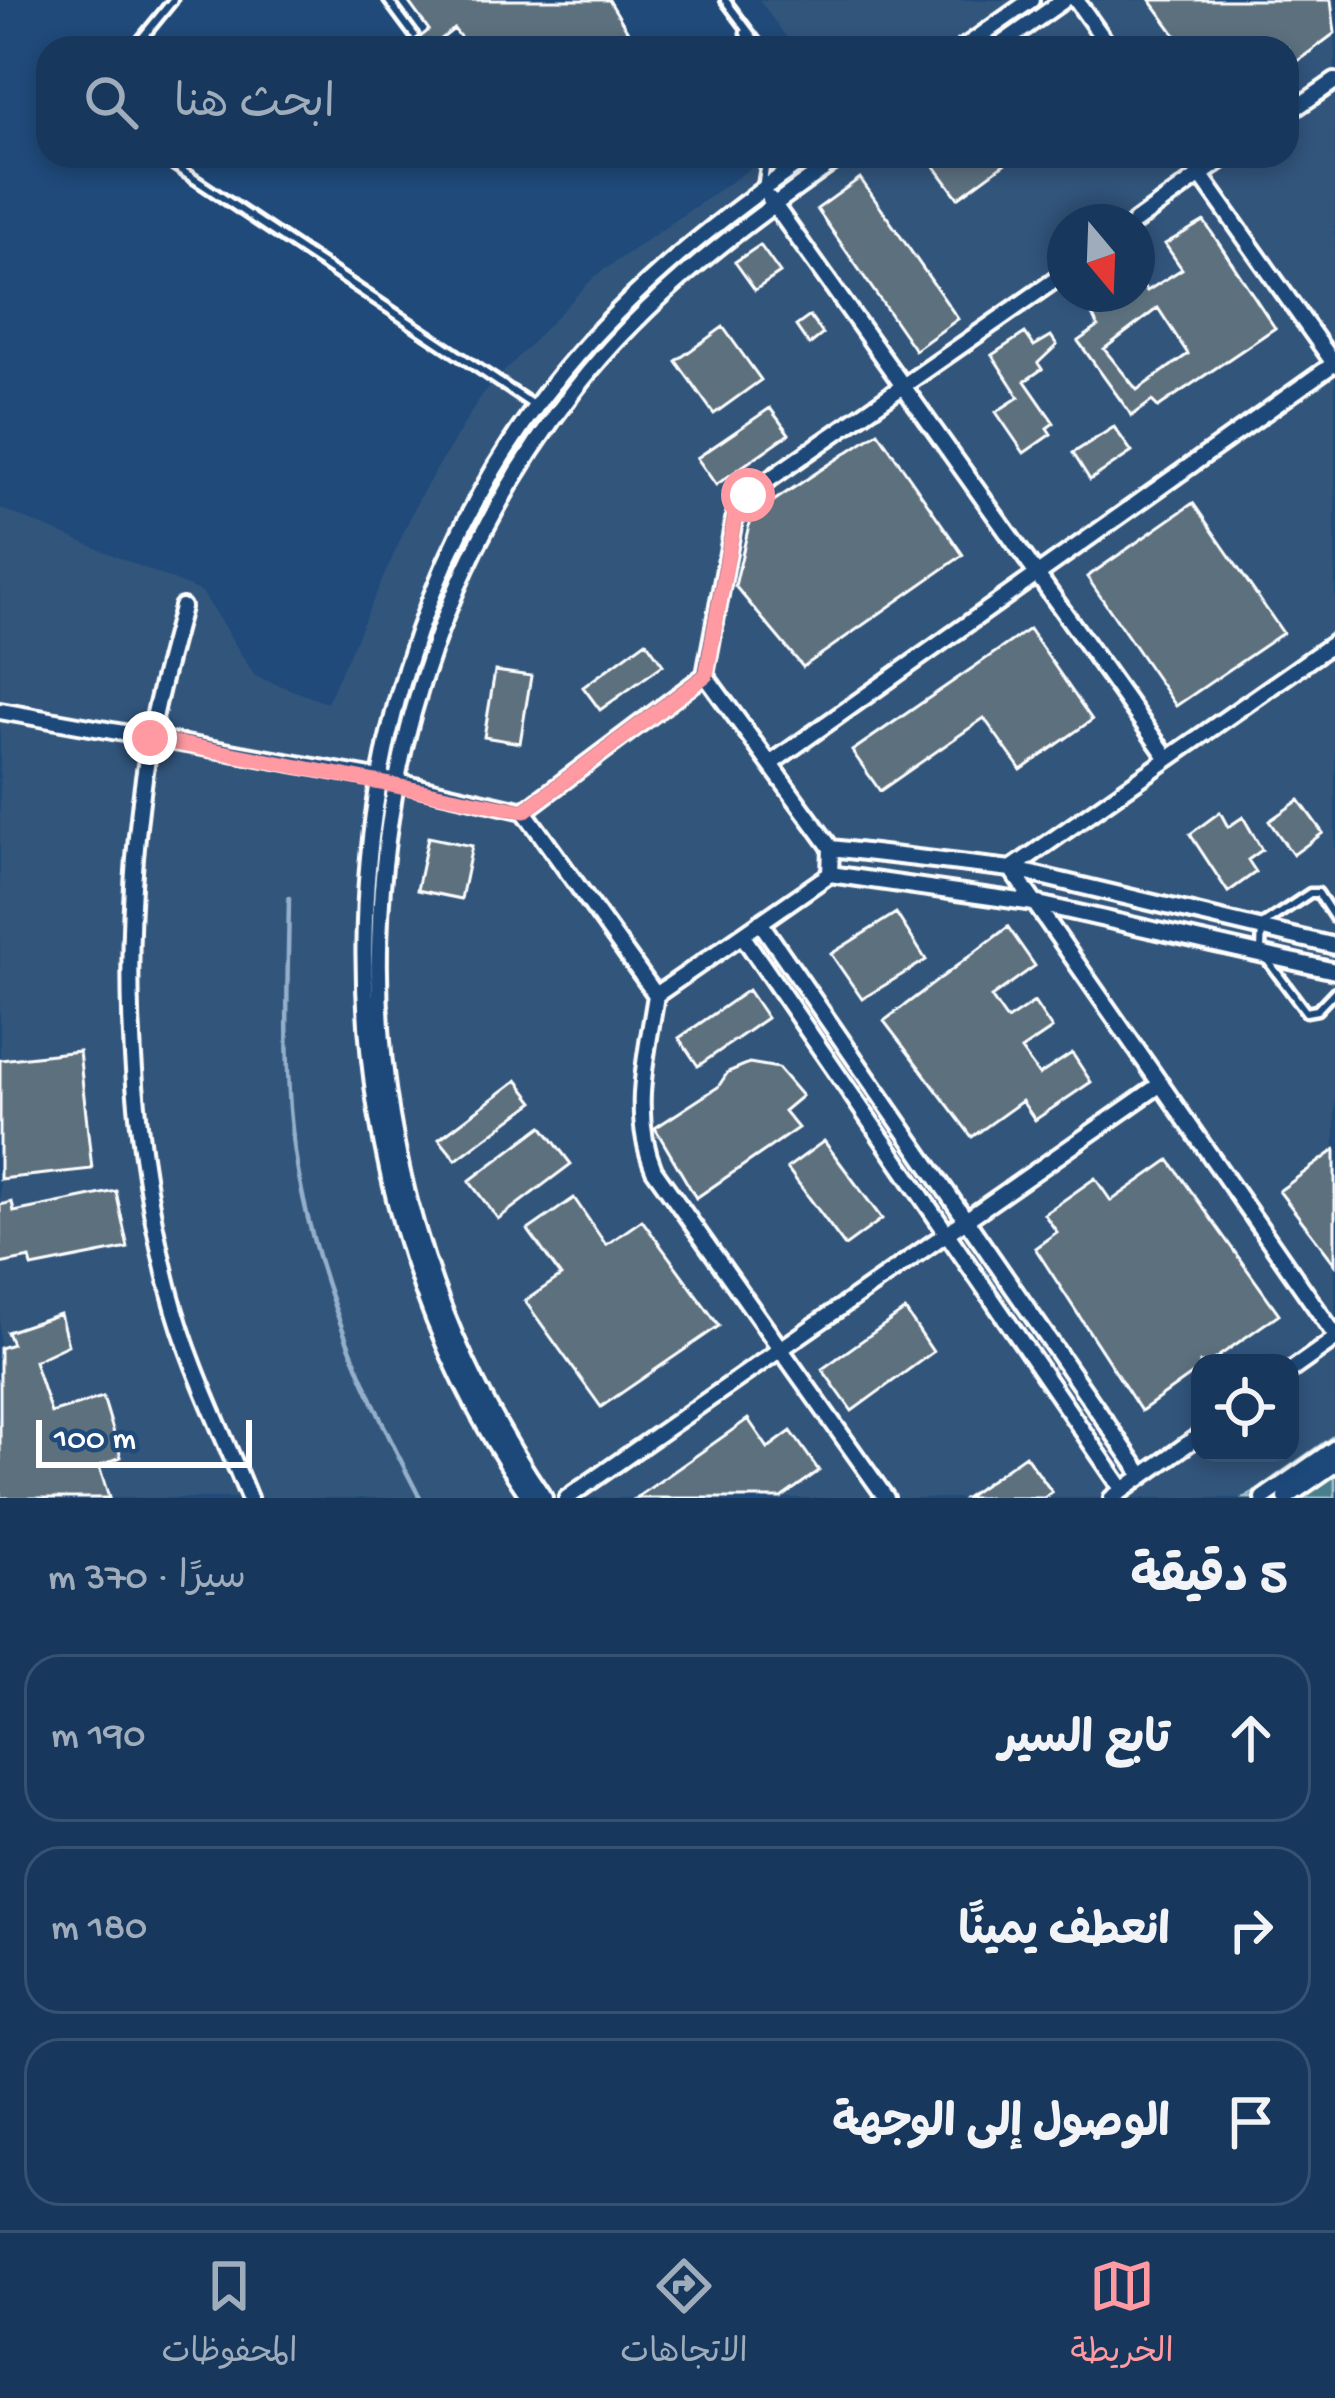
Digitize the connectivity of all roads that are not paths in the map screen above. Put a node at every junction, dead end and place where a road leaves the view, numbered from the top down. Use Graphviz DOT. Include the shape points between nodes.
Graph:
graph roads {
  1 [pos="173,0"];
  2 [pos="388,0"];
  3 [pos="724,0"];
  4 [pos="1031,0"];
  5 [pos="1064,0"];
  6 [pos="1076,0"];
  7 [pos="742,24"];
  8 [pos="414,35"];
  9 [pos="144,36"];
  10 [pos="747,36"];
  11 [pos="752,36"];
  12 [pos="980,36"];
  13 [pos="1013,36"];
  14 [pos="1102,36"];
  15 [pos="1335,80"];
  16 [pos="1299,106"];
  17 [pos="178,168"];
  18 [pos="765,168"];
  19 [pos="792,168"];
  20 [pos="825,168"];
  21 [pos="1196,168"];
  22 [pos="1209,168"];
  23 [pos="1200,174"];
  24 [pos="762,189"];
  25 [pos="773,204"];
  26 [pos="1155,207"];
  27 [pos="1047,286"];
  28 [pos="1335,364"];
  29 [pos="904,389"];
  30 [pos="537,407"];
  31 [pos="1036,572"];
  32 [pos="182,607"];
  33 [pos="1335,642"];
  34 [pos="706,675"];
  35 [pos="0,711"];
  36 [pos="150,738"];
  37 [pos="1167,757"];
  38 [pos="770,764"];
  39 [pos="387,781"];
  40 [pos="524,811"];
  41 [pos="831,848"];
  42 [pos="1011,869"];
  43 [pos="830,874"];
  44 [pos="1034,903"];
  45 [pos="1335,919"];
  46 [pos="760,922"];
  47 [pos="1262,925"];
  48 [pos="742,935"];
  49 [pos="1335,946"];
  50 [pos="1261,952"];
  51 [pos="1335,971"];
  52 [pos="1335,991"];
  53 [pos="656,995"];
  54 [pos="1161,1084"];
  55 [pos="964,1220"];
  56 [pos="946,1233"];
  57 [pos="1335,1337"];
  58 [pos="781,1351"];
  59 [pos="1299,1364"];
  60 [pos="1191,1441"];
  61 [pos="1335,1448"];
  62 [pos="1335,1464"];
  63 [pos="1143,1476"];
  64 [pos="527,1487"];
  65 [pos="1117,1494"];
  66 [pos="249,1498"];
  67 [pos="544,1498"];
  68 [pos="567,1498"];
  69 [pos="886,1498"];
  70 [pos="1263,1498"];
  71 [pos="1286,1498"];
  1 -- 9 [label="lane"];
  2 -- 8 [label="lane"];
  3 -- 7 [label="lane"];
  4 -- 12 [label="street"];
  5 -- 13 [label="street"];
  6 -- 14 [label="street"];
  7 -- 10 [label="lane"];
  7 -- 11 [label="lane"];
  15 -- 16 [label="street"];
  17 -- 30 [label="lane"];
  18 -- 24 [label="lane"];
  19 -- 24 [label="street"];
  20 -- 25 [label="street"];
  21 -- 23 [label="street"];
  22 -- 23 [label="street"];
  23 -- 26 [label="street"];
  23 -- 28 [label="street"];
  24 -- 25 [label="street"];
  24 -- 30 [label="street" via="655,273"];
  25 -- 29 [label="street"];
  25 -- 39 [label="street" via="669,288 538,439 444,614"];
  27 -- 29 [label="street"];
  28 -- 31 [label="street"];
  29 -- 31 [label="street"];
  29 -- 34 [label="street" via="740,504"];
  30 -- 39 [label="street" via="486,485 427,608 405,673"];
  31 -- 37 [label="street"];
  31 -- 38 [label="street"];
  32 -- 36 [label="street"];
  33 -- 37 [label="street"];
  34 -- 38 [label="street"];
  34 -- 40 [label="street"];
  35 -- 36 [label="street"];
  36 -- 39 [label="street"];
  36 -- 66 [label="street" via="131,936 151,1210 171,1298"];
  37 -- 42 [label="street"];
  38 -- 41 [label="street"];
  39 -- 40 [label="street"];
  39 -- 64 [label="street" via="376,941 380,1102 417,1257 463,1383"];
  40 -- 53 [label="street"];
  41 -- 42 [label="street"];
  41 -- 43 [label="street"];
  42 -- 44 [label="street"];
  42 -- 47 [label="street"];
  43 -- 44 [label="street"];
  43 -- 46 [label="street"];
  44 -- 50 [label="street"];
  44 -- 54 [label="street"];
  45 -- 47 [label="lane" via="1315,892"];
  46 -- 48 [label="street"];
  46 -- 55 [label="street"];
  47 -- 49 [label="street"];
  47 -- 50 [label="lane"];
  48 -- 53 [label="street"];
  48 -- 56 [label="street"];
  50 -- 51 [label="street"];
  50 -- 52 [label="lane" via="1306,1012"];
  53 -- 58 [label="street" via="641,1138 654,1170"];
  54 -- 55 [label="street"];
  54 -- 57 [label="street"];
  55 -- 56 [label="street"];
  55 -- 63 [label="street"];
  56 -- 58 [label="street"];
  56 -- 65 [label="street"];
  57 -- 59 [label="street"];
  58 -- 68 [label="street"];
  58 -- 69 [label="street"];
  60 -- 63 [label="street"];
  61 -- 70 [label="street"];
  62 -- 71 [label="street"];
  63 -- 65 [label="street"];
  64 -- 67 [label="street"];
}
